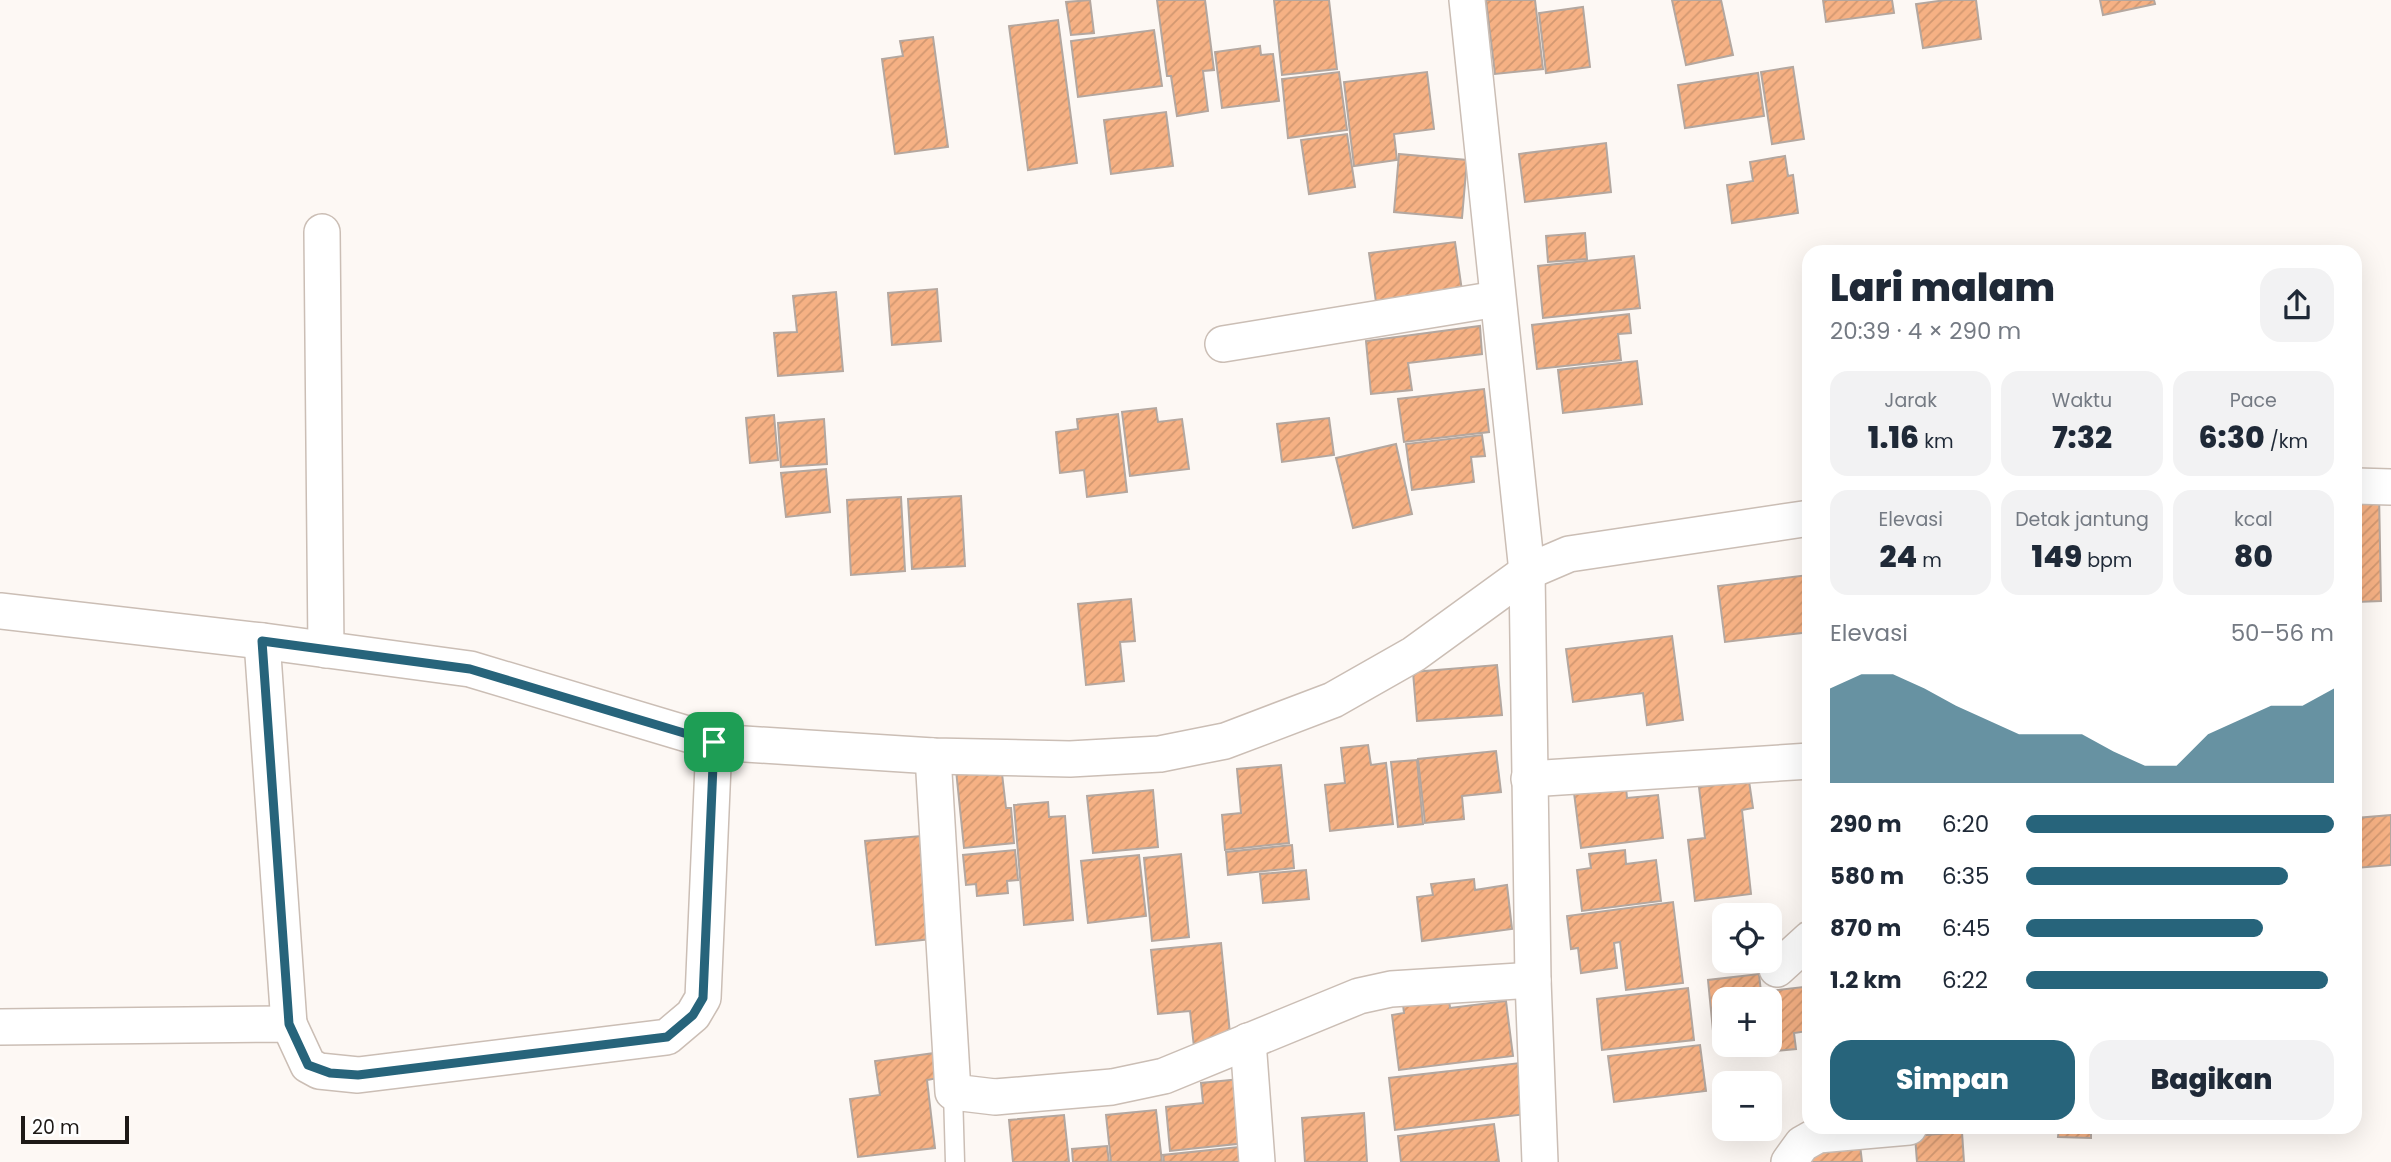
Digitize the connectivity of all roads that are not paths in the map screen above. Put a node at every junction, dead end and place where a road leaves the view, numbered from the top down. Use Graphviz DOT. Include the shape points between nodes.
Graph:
graph roads {
  1 [pos="1467,0"];
  2 [pos="322,232"];
  3 [pos="1497,299"];
  4 [pos="1223,345"];
  5 [pos="2362,486"];
  6 [pos="2391,487"];
  7 [pos="1802,519"];
  8 [pos="1527,572"];
  9 [pos="0,611"];
  10 [pos="262,641"];
  11 [pos="326,650"];
  12 [pos="714,742"];
  13 [pos="933,756"];
  14 [pos="1802,762"];
  15 [pos="1529,779"];
  16 [pos="1802,946"];
  17 [pos="1782,964"];
  18 [pos="1533,980"];
  19 [pos="289,1024"];
  20 [pos="0,1027"];
  21 [pos="1248,1041"];
  22 [pos="953,1091"];
  23 [pos="1829,1134"];
  24 [pos="955,1162"];
  25 [pos="1257,1162"];
  26 [pos="1540,1162"];
  27 [pos="1790,1162"];
  1 -- 3 [label="street"];
  2 -- 11 [label="street"];
  3 -- 4 [label="street"];
  3 -- 8 [label="street"];
  5 -- 6 [label="street"];
  7 -- 8 [label="street" via="1569,554"];
  8 -- 13 [label="street" via="1414,654 1334,700 1225,741 1160,754 1070,759"];
  8 -- 15 [label="street"];
  9 -- 10 [label="street"];
  10 -- 11 [label="street"];
  10 -- 19 [label="street"];
  11 -- 12 [label="street" via="470,669"];
  12 -- 13 [label="street"];
  12 -- 19 [label="street" via="703,998 693,1015 667,1037 358,1075 330,1073 308,1065"];
  13 -- 22 [label="street"];
  14 -- 15 [label="street"];
  15 -- 18 [label="street"];
  16 -- 17 [label="street"];
  18 -- 21 [label="street" via="1380,992"];
  18 -- 26 [label="street"];
  19 -- 20 [label="street"];
  21 -- 22 [label="street" via="1164,1076 1112,1087 995,1097"];
  21 -- 25 [label="street"];
  22 -- 24 [label="lane"];
  23 -- 27 [label="street" via="1802,1144"];
}
